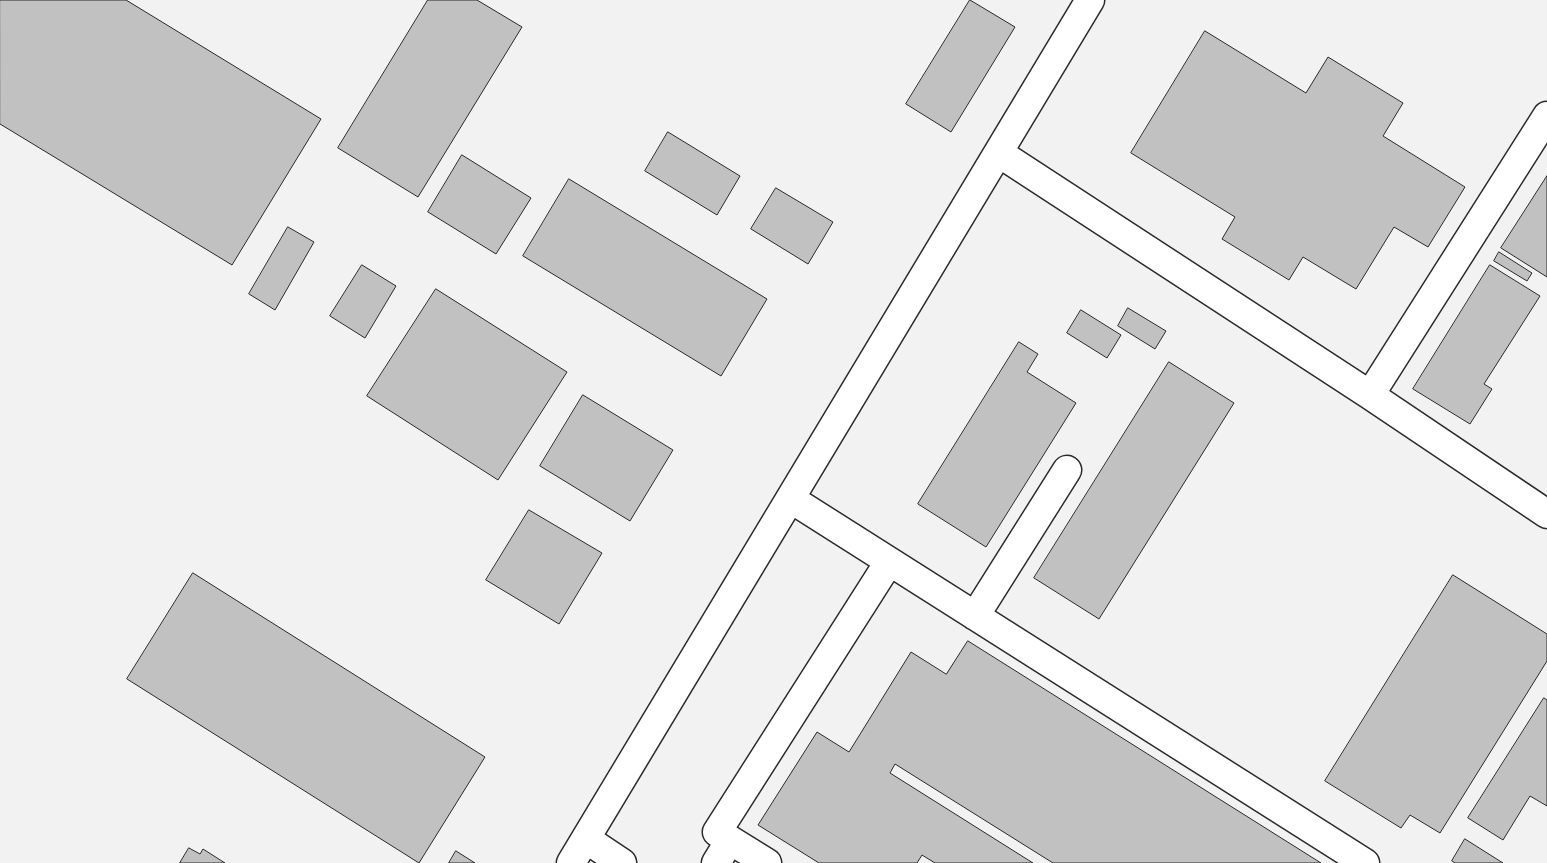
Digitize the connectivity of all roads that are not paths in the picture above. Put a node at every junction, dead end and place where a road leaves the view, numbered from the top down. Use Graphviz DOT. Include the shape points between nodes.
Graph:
graph roads {
  1 [pos="1090,0"];
  2 [pos="1547,116"];
  3 [pos="999,153"];
  4 [pos="1370,395"];
  5 [pos="1067,470"];
  6 [pos="791,499"];
  7 [pos="1547,514"];
  8 [pos="890,562"];
  9 [pos="975,616"];
  10 [pos="586,839"];
  11 [pos="730,840"];
  12 [pos="1354,860"];
  13 [pos="571,863"];
  14 [pos="622,863"];
  15 [pos="716,863"];
  16 [pos="767,863"];
  1 -- 3 [label="street"];
  2 -- 4 [label="street"];
  3 -- 4 [label="street"];
  3 -- 6 [label="street"];
  4 -- 7 [label="street"];
  5 -- 9 [label="street"];
  6 -- 8 [label="street"];
  6 -- 10 [label="street"];
  8 -- 9 [label="street"];
  8 -- 11 [label="street" via="717,832"];
  9 -- 12 [label="street"];
  10 -- 13 [label="street"];
  10 -- 14 [label="street"];
  11 -- 15 [label="street"];
  11 -- 16 [label="street"];
}
